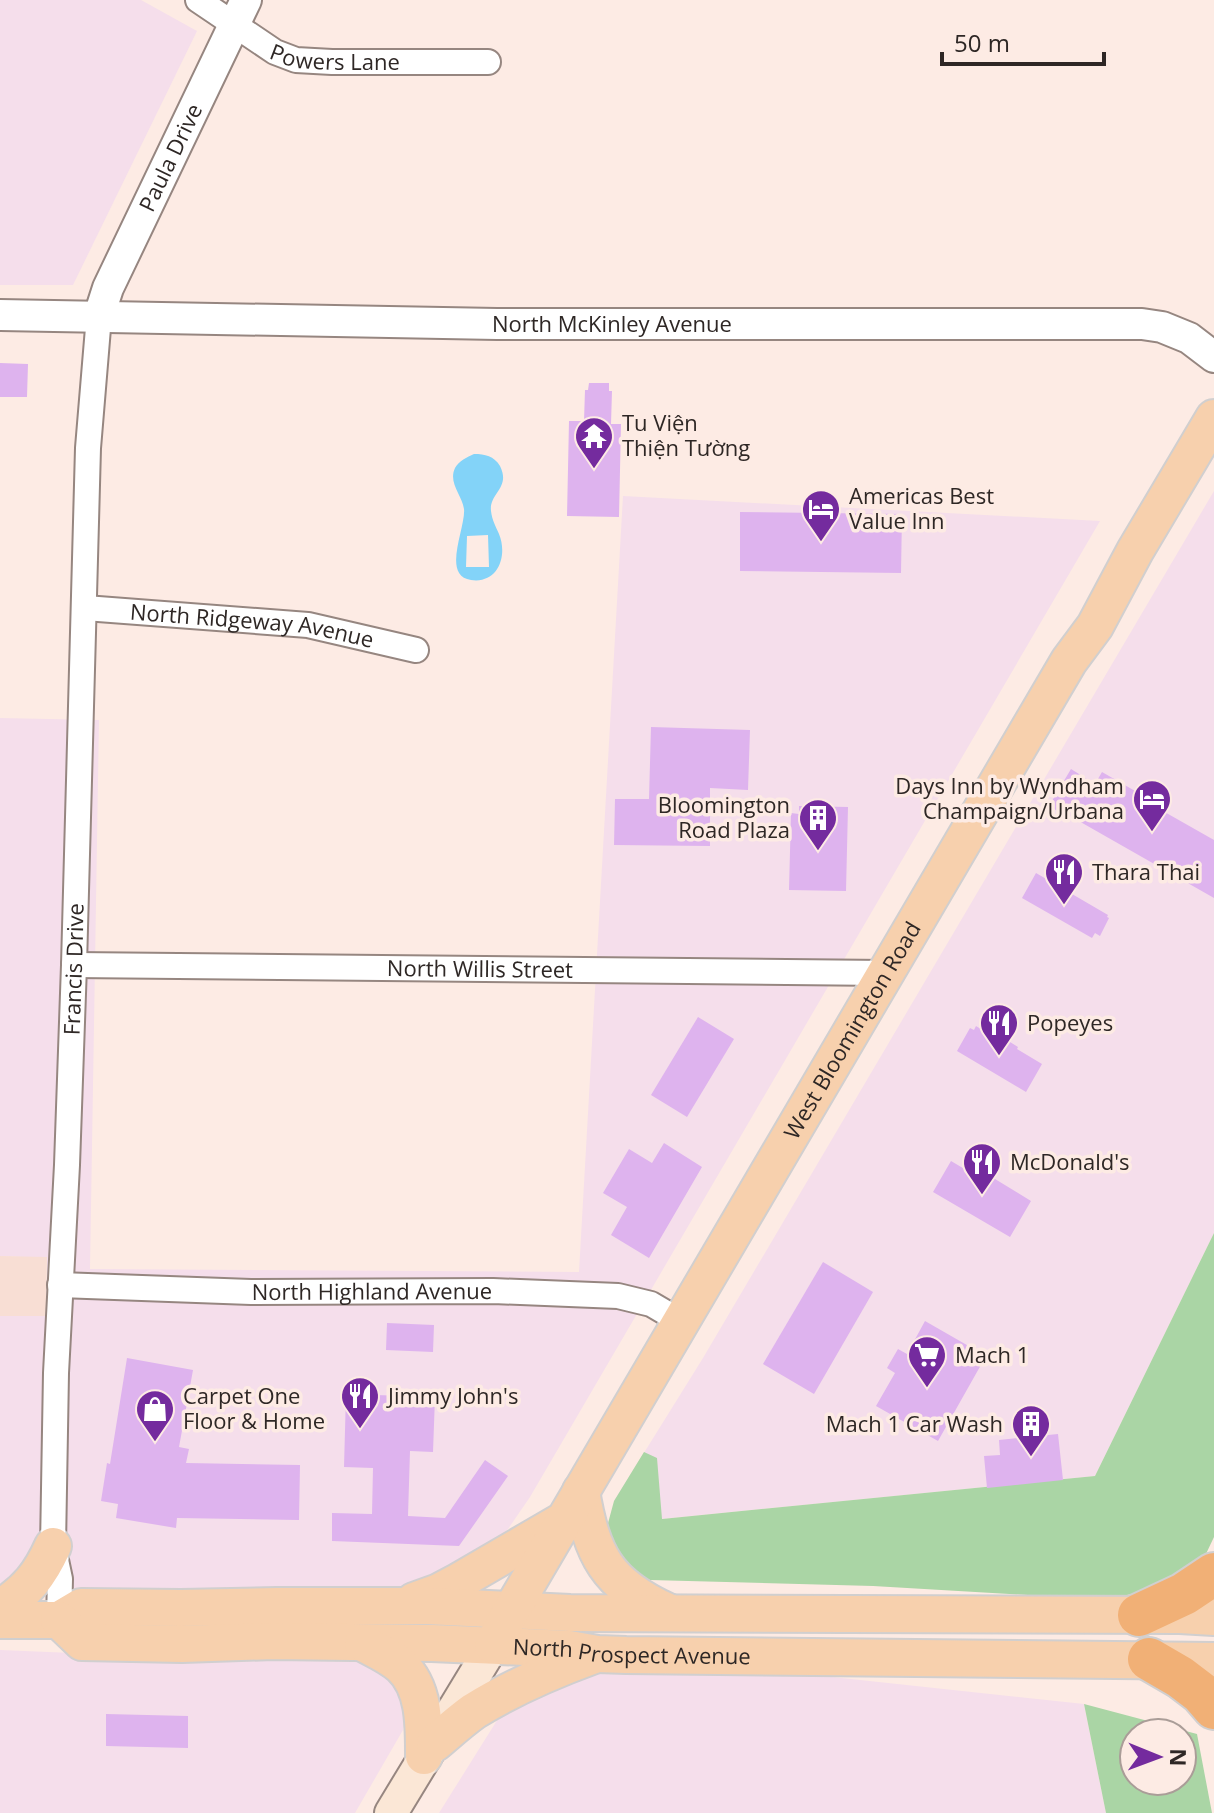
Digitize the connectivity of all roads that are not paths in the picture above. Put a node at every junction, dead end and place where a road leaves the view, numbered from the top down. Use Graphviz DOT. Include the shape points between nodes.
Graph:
graph roads {
  1 [pos="198,0"];
  2 [pos="240,13"];
  3 [pos="488,62"];
  4 [pos="0,315"];
  5 [pos="99,316"];
  6 [pos="1214,357"];
  7 [pos="1214,418"];
  8 [pos="85,608"];
  9 [pos="416,650"];
  10 [pos="74,965"];
  11 [pos="886,973"];
  12 [pos="60,1285"];
  13 [pos="680,1321"];
  14 [pos="572,1506"];
  15 [pos="53,1546"];
  16 [pos="1214,1574"];
  17 [pos="397,1606"];
  18 [pos="0,1608"];
  19 [pos="511,1611"];
  20 [pos="673,1614"];
  21 [pos="1139,1615"];
  22 [pos="1214,1617"];
  23 [pos="0,1620"];
  24 [pos="59,1620"];
  25 [pos="363,1643"];
  26 [pos="493,1645"];
  27 [pos="597,1654"];
  28 [pos="1149,1659"];
  29 [pos="1214,1661"];
  30 [pos="1214,1708"];
  31 [pos="429,1750"];
  32 [pos="391,1813"];
  1 -- 2 [label="street, Powers Lane"];
  2 -- 3 [label="street, Powers Lane" via="275,52 296,60"];
  2 -- 5 [label="street, Paula Drive"];
  4 -- 5 [label="street, North McKinley Avenue"];
  5 -- 6 [label="street, North McKinley Avenue" via="497,324 1142,324 1189,338"];
  5 -- 8 [label="street, Francis Drive" via="88,448"];
  7 -- 11 [label="main road, West Bloomington Road"];
  8 -- 9 [label="street, North Ridgeway Avenue" via="308,625"];
  8 -- 10 [label="street, Francis Drive"];
  10 -- 11 [label="street, North Willis Street"];
  10 -- 12 [label="street, Francis Drive"];
  11 -- 13 [label="main road, West Bloomington Road"];
  12 -- 13 [label="street, North Highland Avenue" via="618,1296 651,1304"];
  12 -- 15 [label="street, Francis Drive"];
  13 -- 14 [label="main road, West Bloomington Road"];
  14 -- 17 [label="main road" via="448,1588"];
  14 -- 19 [label="main road, West Bloomington Road"];
  14 -- 20 [label="main road" via="606,1568 643,1601"];
  15 -- 18 [label="main road" via="35,1579"];
  15 -- 24 [label="street, Francis Drive" via="60,1579"];
  16 -- 21 [label="highway"];
  17 -- 19 [label="main road, North Prospect Avenue"];
  17 -- 24 [label="main road, North Prospect Avenue" via="81,1607"];
  19 -- 20 [label="main road, North Prospect Avenue"];
  19 -- 26 [label="main road, West Bloomington Road"];
  20 -- 21 [label="main road, North Prospect Avenue"];
  21 -- 22 [label="main road, North Prospect Avenue"];
  23 -- 24 [label="main road, North Prospect Avenue"];
  24 -- 25 [label="main road, North Prospect Avenue" via="82,1642"];
  25 -- 26 [label="main road, North Prospect Avenue"];
  25 -- 31 [label="main road" via="399,1664 414,1682"];
  26 -- 27 [label="main road, North Prospect Avenue"];
  26 -- 31 [label="main road"];
  27 -- 28 [label="main road, North Prospect Avenue"];
  27 -- 31 [label="main road" via="486,1705"];
  28 -- 29 [label="main road, North Prospect Avenue"];
  28 -- 30 [label="highway" via="1180,1677"];
  31 -- 32 [label="main road"];
}
